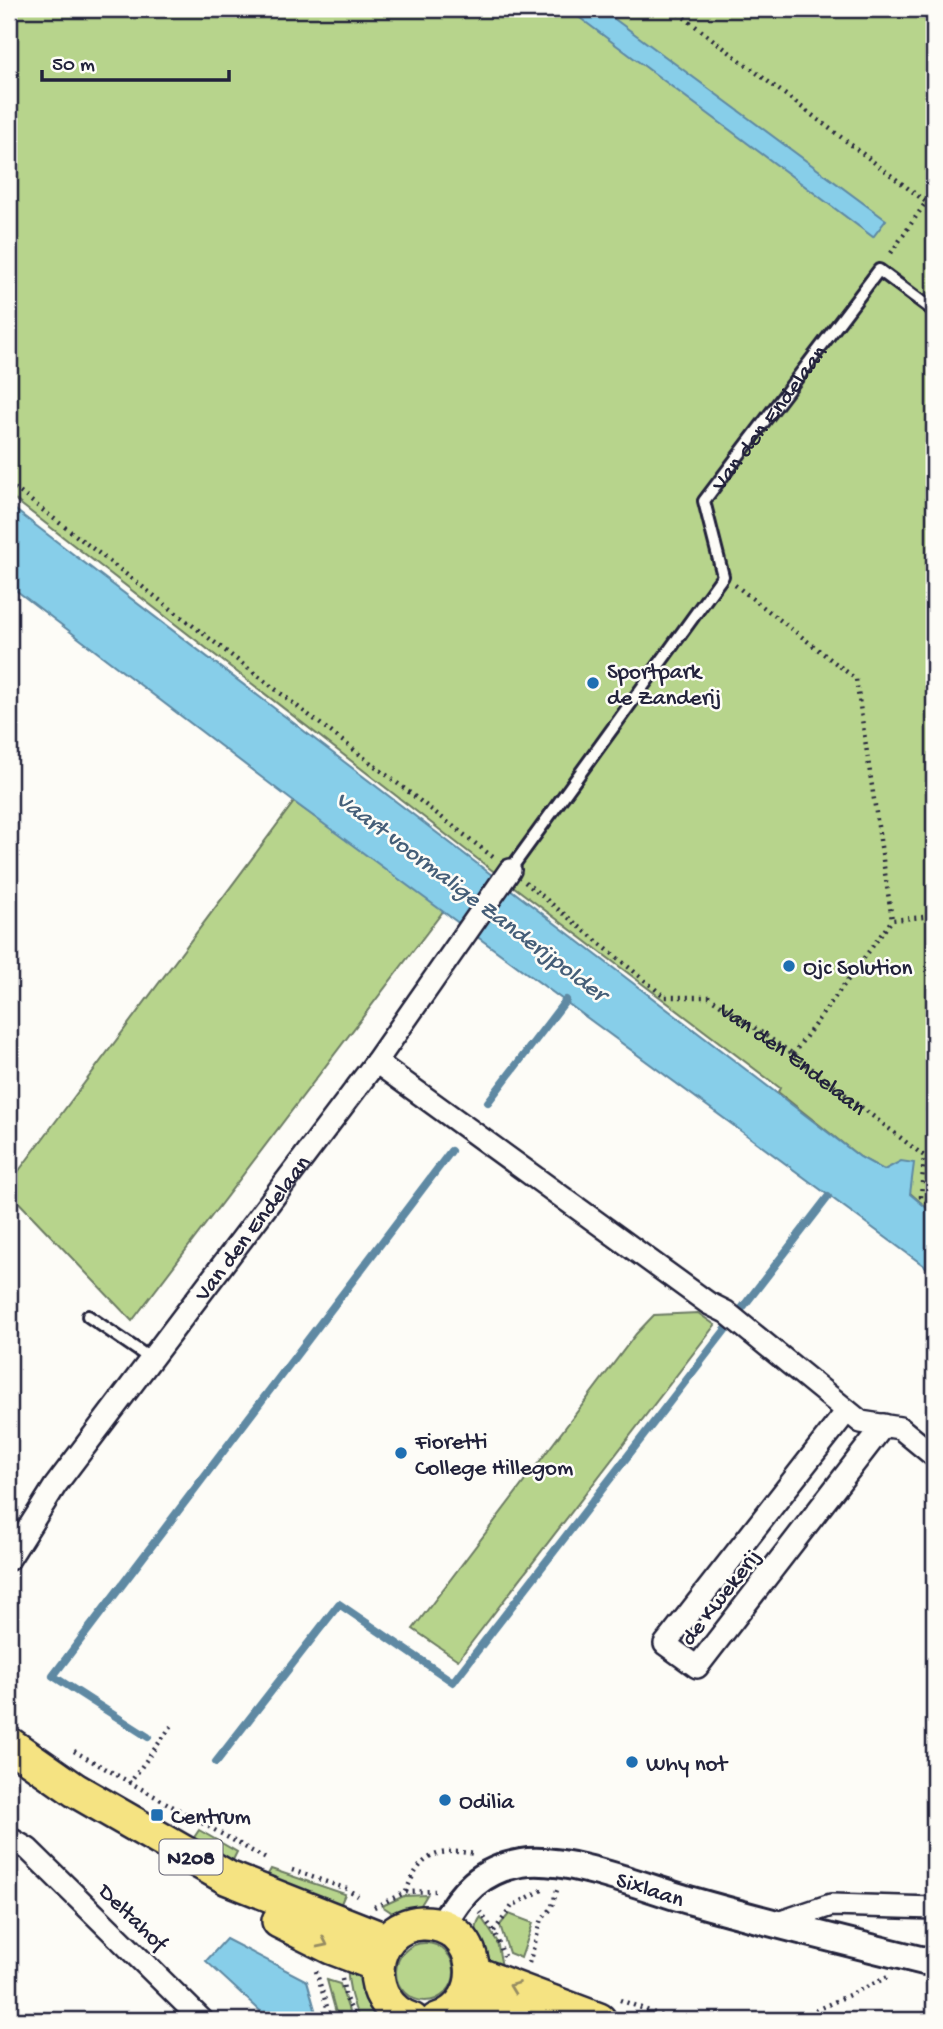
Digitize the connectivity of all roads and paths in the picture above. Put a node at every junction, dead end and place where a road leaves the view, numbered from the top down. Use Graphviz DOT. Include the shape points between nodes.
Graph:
graph roads {
  1 [pos="673,9"];
  2 [pos="879,270"];
  3 [pos="934,311"];
  4 [pos="9,484"];
  5 [pos="723,576"];
  6 [pos="510,870"];
  7 [pos="934,916"];
  8 [pos="892,920"];
  9 [pos="793,1054"];
  10 [pos="376,1062"];
  11 [pos="934,1207"];
  12 [pos="89,1316"];
  13 [pos="151,1359"];
  14 [pos="847,1411"];
  15 [pos="884,1425"];
  16 [pos="934,1456"];
  17 [pos="9,1559"];
  18 [pos="9,1710"];
  19 [pos="172,1724"];
  20 [pos="18,1733"];
  21 [pos="67,1747"];
  22 [pos="9,1762"];
  23 [pos="129,1784"];
  24 [pos="9,1838"];
  25 [pos="273,1863"];
  26 [pos="523,1863"];
  27 [pos="286,1868"];
  28 [pos="406,1892"];
  29 [pos="934,1908"];
  30 [pos="371,1909"];
  31 [pos="775,1924"];
  32 [pos="442,1926"];
  33 [pos="494,1931"];
  34 [pos="382,1953"];
  35 [pos="929,1960"];
  36 [pos="306,1966"];
  37 [pos="521,1990"];
  38 [pos="458,1999"];
  39 [pos="202,2020"];
  40 [pos="331,2020"];
  41 [pos="412,2020"];
  42 [pos="551,2020"];
  43 [pos="599,2020"];
  44 [pos="806,2020"];
  1 -- 2 [label="path" via="926,202"];
  2 -- 3 [label="lane"];
  2 -- 5 [label="lane, Van den Endelaan" via="704,501"];
  4 -- 6 [label="path"];
  5 -- 6 [label="lane, Van den Endelaan"];
  5 -- 8 [label="path" via="856,679"];
  6 -- 9 [label="path, Van den Endelaan" via="665,997 709,997"];
  6 -- 10 [label="street, Van den Endelaan"];
  7 -- 8 [label="path"];
  8 -- 9 [label="path"];
  9 -- 11 [label="path, Van den Endelaan" via="924,1156 921,1196"];
  10 -- 13 [label="street, Van den Endelaan"];
  10 -- 14 [label="street" via="726,1312"];
  12 -- 13 [label="lane"];
  13 -- 17 [label="street, Van den Endelaan" via="55,1486"];
  14 -- 15 [label="street" via="861,1422"];
  14 -- 15 [label="street, de Kwekerij" via="665,1644 696,1667"];
  15 -- 16 [label="street" via="901,1427"];
  18 -- 20 [label="path"];
  19 -- 23 [label="path"];
  20 -- 34 [label="main road, N208" via="75,1790 228,1878"];
  21 -- 23 [label="path"];
  22 -- 34 [label="main road, N208, one-way" via="132,1841 331,1947"];
  23 -- 25 [label="path"];
  24 -- 39 [label="street, Deltahof" via="28,1849"];
  26 -- 28 [label="path" via="463,1852 438,1853 417,1867"];
  26 -- 31 [label="street, Sixlaan" via="589,1871"];
  26 -- 32 [label="street, Sixlaan" via="496,1869 473,1882"];
  27 -- 30 [label="path" via="348,1889"];
  29 -- 31 [label="street" via="831,1905"];
  31 -- 35 [label="street, Sixlaan"];
  32 -- 34 [label="main road" via="416,1924 400,1930"];
  32 -- 38 [label="main road" via="465,1944"];
  33 -- 37 [label="path" via="512,1906 559,1883 551,1909 542,1919"];
  34 -- 41 [label="main road" via="376,1980 386,2002"];
  35 -- 44 [label="path" via="810,2013"];
  36 -- 40 [label="path" via="318,1972"];
  37 -- 38 [label="main road, one-way"];
  37 -- 43 [label="main road"];
  38 -- 42 [label="main road"];
}
